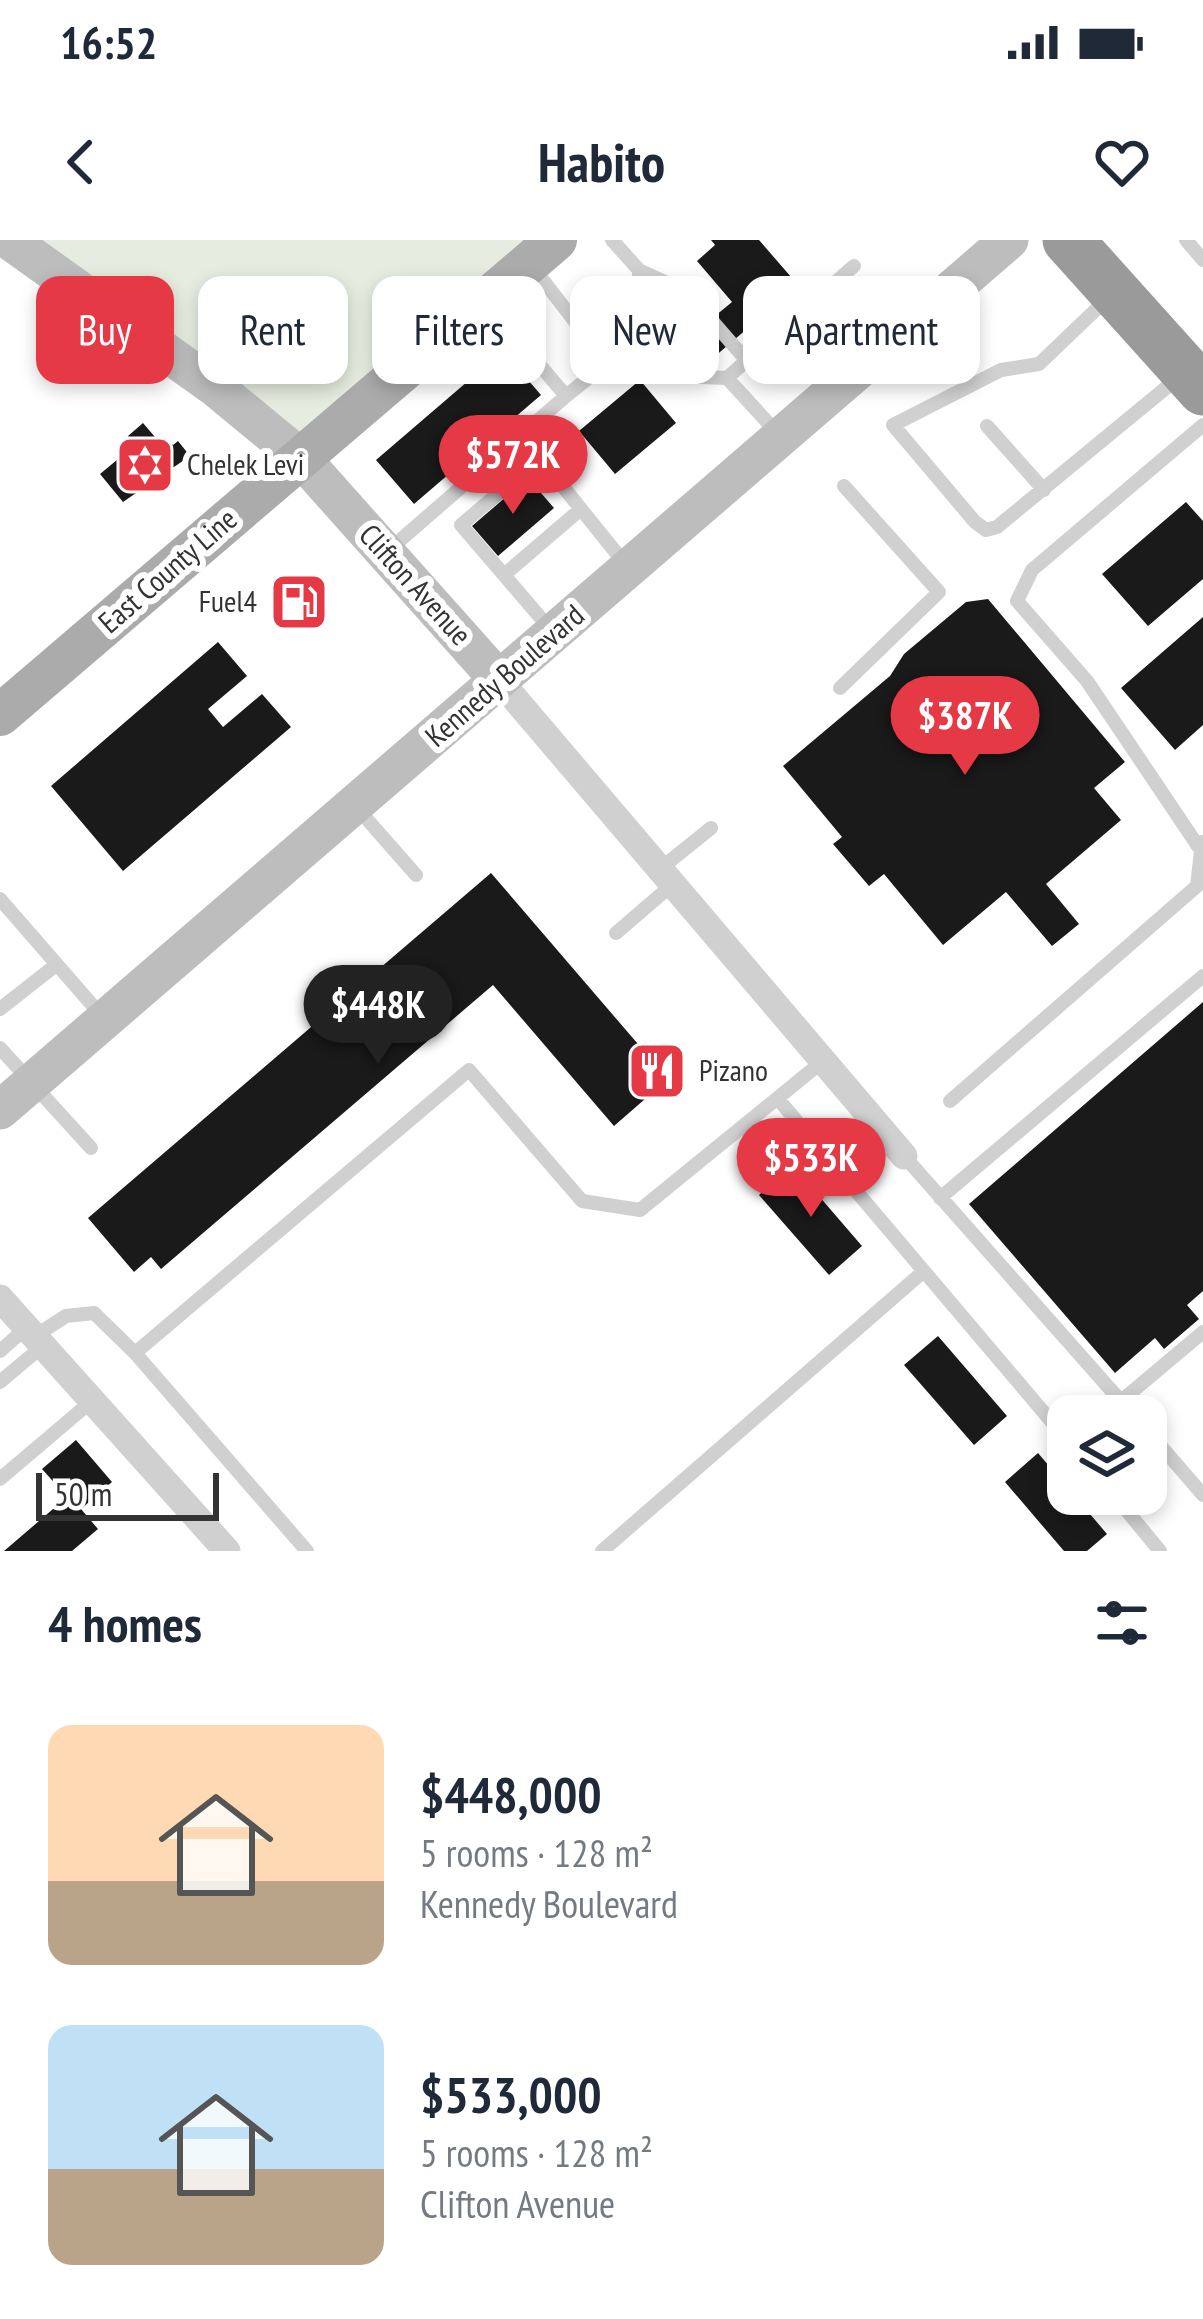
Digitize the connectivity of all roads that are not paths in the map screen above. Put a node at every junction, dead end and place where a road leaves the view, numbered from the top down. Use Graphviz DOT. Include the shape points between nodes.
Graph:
graph roads {
  1 [pos="9,240"];
  2 [pos="612,240"];
  3 [pos="1009,240"];
  4 [pos="1068,240"];
  5 [pos="1186,240"];
  6 [pos="543,251"];
  7 [pos="1203,260"];
  8 [pos="854,266"];
  9 [pos="639,270"];
  10 [pos="513,276"];
  11 [pos="843,276"];
  12 [pos="967,276"];
  13 [pos="1116,291"];
  14 [pos="743,356"];
  15 [pos="743,364"];
  16 [pos="1189,368"];
  17 [pos="546,372"];
  18 [pos="727,378"];
  19 [pos="388,384"];
  20 [pos="840,384"];
  21 [pos="958,392"];
  22 [pos="566,396"];
  23 [pos="970,407"];
  24 [pos="1203,425"];
  25 [pos="987,426"];
  26 [pos="780,436"];
  27 [pos="302,458"];
  28 [pos="844,486"];
  29 [pos="1044,490"];
  30 [pos="581,509"];
  31 [pos="386,552"];
  32 [pos="629,569"];
  33 [pos="504,575"];
  34 [pos="554,633"];
  35 [pos="499,680"];
  36 [pos="840,688"];
  37 [pos="0,716"];
  38 [pos="355,805"];
  39 [pos="711,828"];
  40 [pos="1200,843"];
  41 [pos="416,875"];
  42 [pos="667,877"];
  43 [pos="1200,886"];
  44 [pos="0,899"];
  45 [pos="616,932"];
  46 [pos="56,965"];
  47 [pos="1203,976"];
  48 [pos="0,1009"];
  49 [pos="105,1019"];
  50 [pos="0,1048"];
  51 [pos="823,1061"];
  52 [pos="33,1081"];
  53 [pos="778,1099"];
  54 [pos="950,1101"];
  55 [pos="0,1110"];
  56 [pos="91,1148"];
  57 [pos="904,1156"];
  58 [pos="940,1198"];
  59 [pos="924,1271"];
  60 [pos="0,1298"];
  61 [pos="1203,1331"];
  62 [pos="35,1336"];
  63 [pos="0,1351"];
  64 [pos="135,1353"];
  65 [pos="0,1382"];
  66 [pos="1116,1395"];
  67 [pos="1128,1395"];
  68 [pos="93,1400"];
  69 [pos="1047,1416"];
  70 [pos="1167,1454"];
  71 [pos="0,1479"];
  72 [pos="1203,1496"];
  73 [pos="1130,1515"];
  74 [pos="227,1551"];
  75 [pos="307,1551"];
  76 [pos="602,1551"];
  77 [pos="1160,1551"];
  1 -- 27 [label="street, Clifton Avenue"];
  2 -- 9 [label="lane"];
  3 -- 12 [label="street, Kennedy Boulevard"];
  4 -- 13 [label="highway"];
  5 -- 7 [label="lane"];
  6 -- 10 [label="main road, East County Line"];
  6 -- 22 [label="lane" via="607,363"];
  8 -- 11 [label="lane"];
  9 -- 14 [label="lane" via="688,292"];
  9 -- 18 [label="lane" via="639,307 700,377"];
  13 -- 16 [label="highway"];
  13 -- 21 [label="lane" via="1039,364 1001,370"];
  15 -- 18 [label="lane"];
  16 -- 29 [label="lane"];
  17 -- 22 [label="lane"];
  18 -- 26 [label="lane"];
  19 -- 27 [label="main road, East County Line"];
  20 -- 26 [label="street, Kennedy Boulevard"];
  21 -- 23 [label="lane"];
  21 -- 29 [label="lane" via="893,425 986,530"];
  22 -- 31 [label="lane"];
  24 -- 40 [label="lane" via="1032,570 1017,602 1087,681"];
  25 -- 29 [label="lane"];
  26 -- 32 [label="street, Kennedy Boulevard"];
  27 -- 31 [label="street, Clifton Avenue"];
  27 -- 37 [label="main road, East County Line"];
  28 -- 36 [label="lane" via="940,592"];
  30 -- 32 [label="lane"];
  30 -- 33 [label="lane"];
  30 -- 33 [label="lane" via="539,458 461,525"];
  31 -- 35 [label="street, Clifton Avenue"];
  32 -- 34 [label="street, Kennedy Boulevard"];
  33 -- 34 [label="lane"];
  34 -- 35 [label="street, Kennedy Boulevard"];
  35 -- 38 [label="street, Kennedy Boulevard"];
  35 -- 42 [label="street, Clifton Avenue"];
  38 -- 41 [label="lane"];
  38 -- 49 [label="street, Kennedy Boulevard"];
  39 -- 42 [label="lane"];
  40 -- 43 [label="lane"];
  42 -- 45 [label="lane"];
  42 -- 51 [label="street, Clifton Avenue"];
  43 -- 54 [label="lane"];
  44 -- 46 [label="lane"];
  46 -- 48 [label="lane"];
  46 -- 49 [label="lane"];
  47 -- 58 [label="lane"];
  49 -- 52 [label="street, Kennedy Boulevard"];
  50 -- 52 [label="lane"];
  51 -- 53 [label="lane"];
  51 -- 57 [label="street, Clifton Avenue"];
  52 -- 55 [label="street, Kennedy Boulevard"];
  52 -- 56 [label="lane"];
  53 -- 59 [label="lane"];
  53 -- 64 [label="lane" via="640,1210 582,1201 469,1070"];
  57 -- 58 [label="lane"];
  58 -- 66 [label="lane"];
  59 -- 69 [label="lane"];
  59 -- 76 [label="lane"];
  60 -- 62 [label="street"];
  61 -- 67 [label="lane"];
  62 -- 63 [label="lane"];
  62 -- 64 [label="lane" via="66,1316 94,1313"];
  62 -- 65 [label="lane"];
  62 -- 68 [label="street"];
  64 -- 75 [label="lane"];
  68 -- 71 [label="lane"];
  68 -- 74 [label="street"];
  70 -- 72 [label="lane"];
  73 -- 77 [label="lane"];
}
